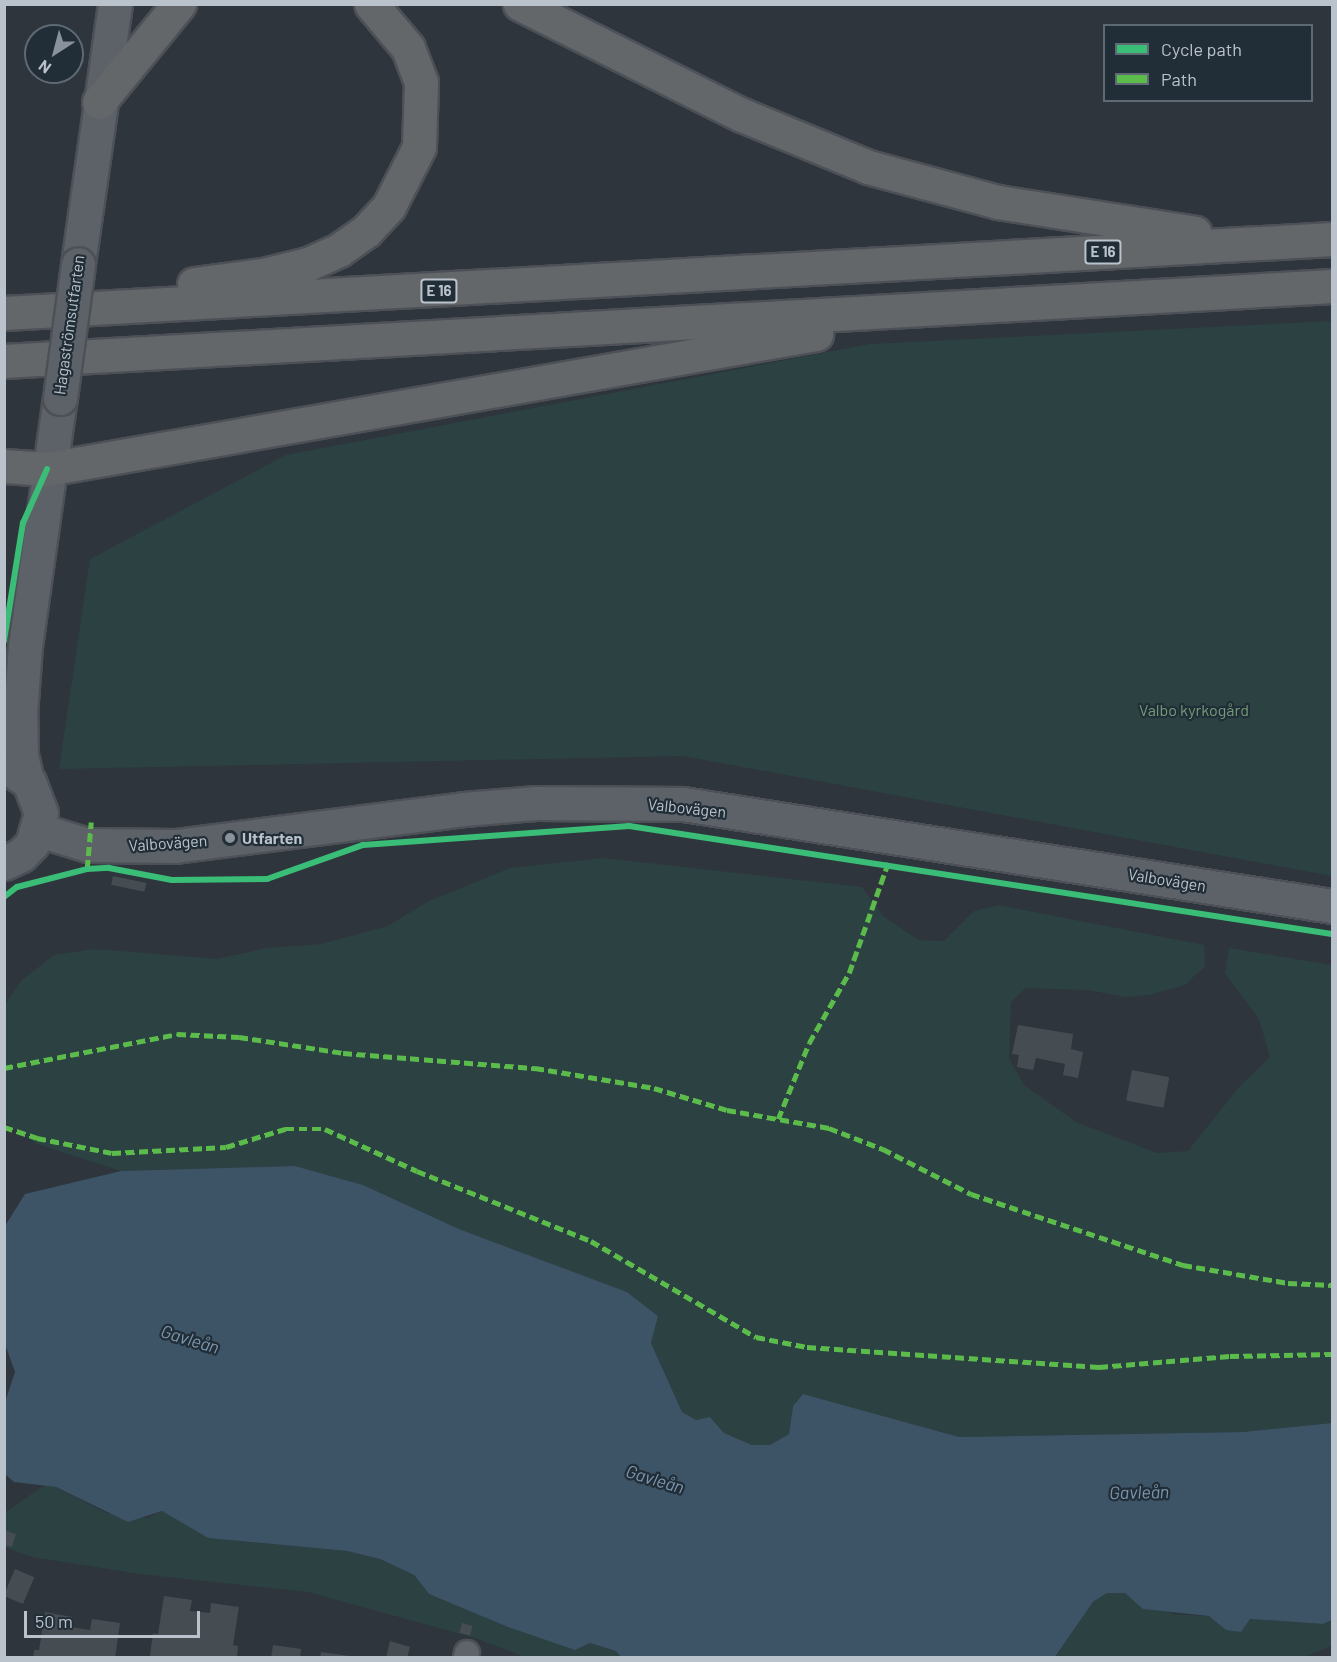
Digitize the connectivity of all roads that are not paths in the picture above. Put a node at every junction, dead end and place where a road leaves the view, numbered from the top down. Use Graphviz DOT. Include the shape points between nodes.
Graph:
graph roads {
  1 [pos="115,4"];
  2 [pos="179,4"];
  3 [pos="371,4"];
  4 [pos="520,4"];
  5 [pos="99,102"];
  6 [pos="1332,239"];
  7 [pos="1262,243"];
  8 [pos="1332,286"];
  9 [pos="968,307"];
  10 [pos="4,313"];
  11 [pos="4,361"];
  12 [pos="4,466"];
  13 [pos="47,468"];
  14 [pos="25,646"];
  15 [pos="4,703"];
  16 [pos="16,774"];
  17 [pos="39,830"];
  18 [pos="4,863"];
  19 [pos="1332,906"];
  1 -- 5 [label="main road, Hagaströmsutfarten"];
  2 -- 5 [label="highway"];
  3 -- 10 [label="highway" via="408,48 421,82 422,116 419,147 406,178 389,206 366,231 339,250 308,264 263,275"];
  4 -- 7 [label="highway" via="742,116 868,168 998,202"];
  5 -- 13 [label="main road, Hagaströmsutfarten, bridge" via="60,398"];
  6 -- 7 [label="highway, E 16"];
  7 -- 10 [label="highway, E 16"];
  8 -- 9 [label="highway"];
  9 -- 11 [label="highway"];
  9 -- 13 [label="highway"];
  12 -- 13 [label="highway"];
  13 -- 14 [label="main road, Hagaströmsutfarten"];
  14 -- 15 [label="main road, Hagaströmsutfarten"];
  14 -- 16 [label="main road, Hagaströmsutfarten"];
  16 -- 17 [label="main road, Hagaströmsutfarten" via="38,797"];
  17 -- 18 [label="main road" via="21,855"];
  17 -- 19 [label="main road, Valbovägen" via="88,845 175,846 464,808 536,803 682,804"];
}
